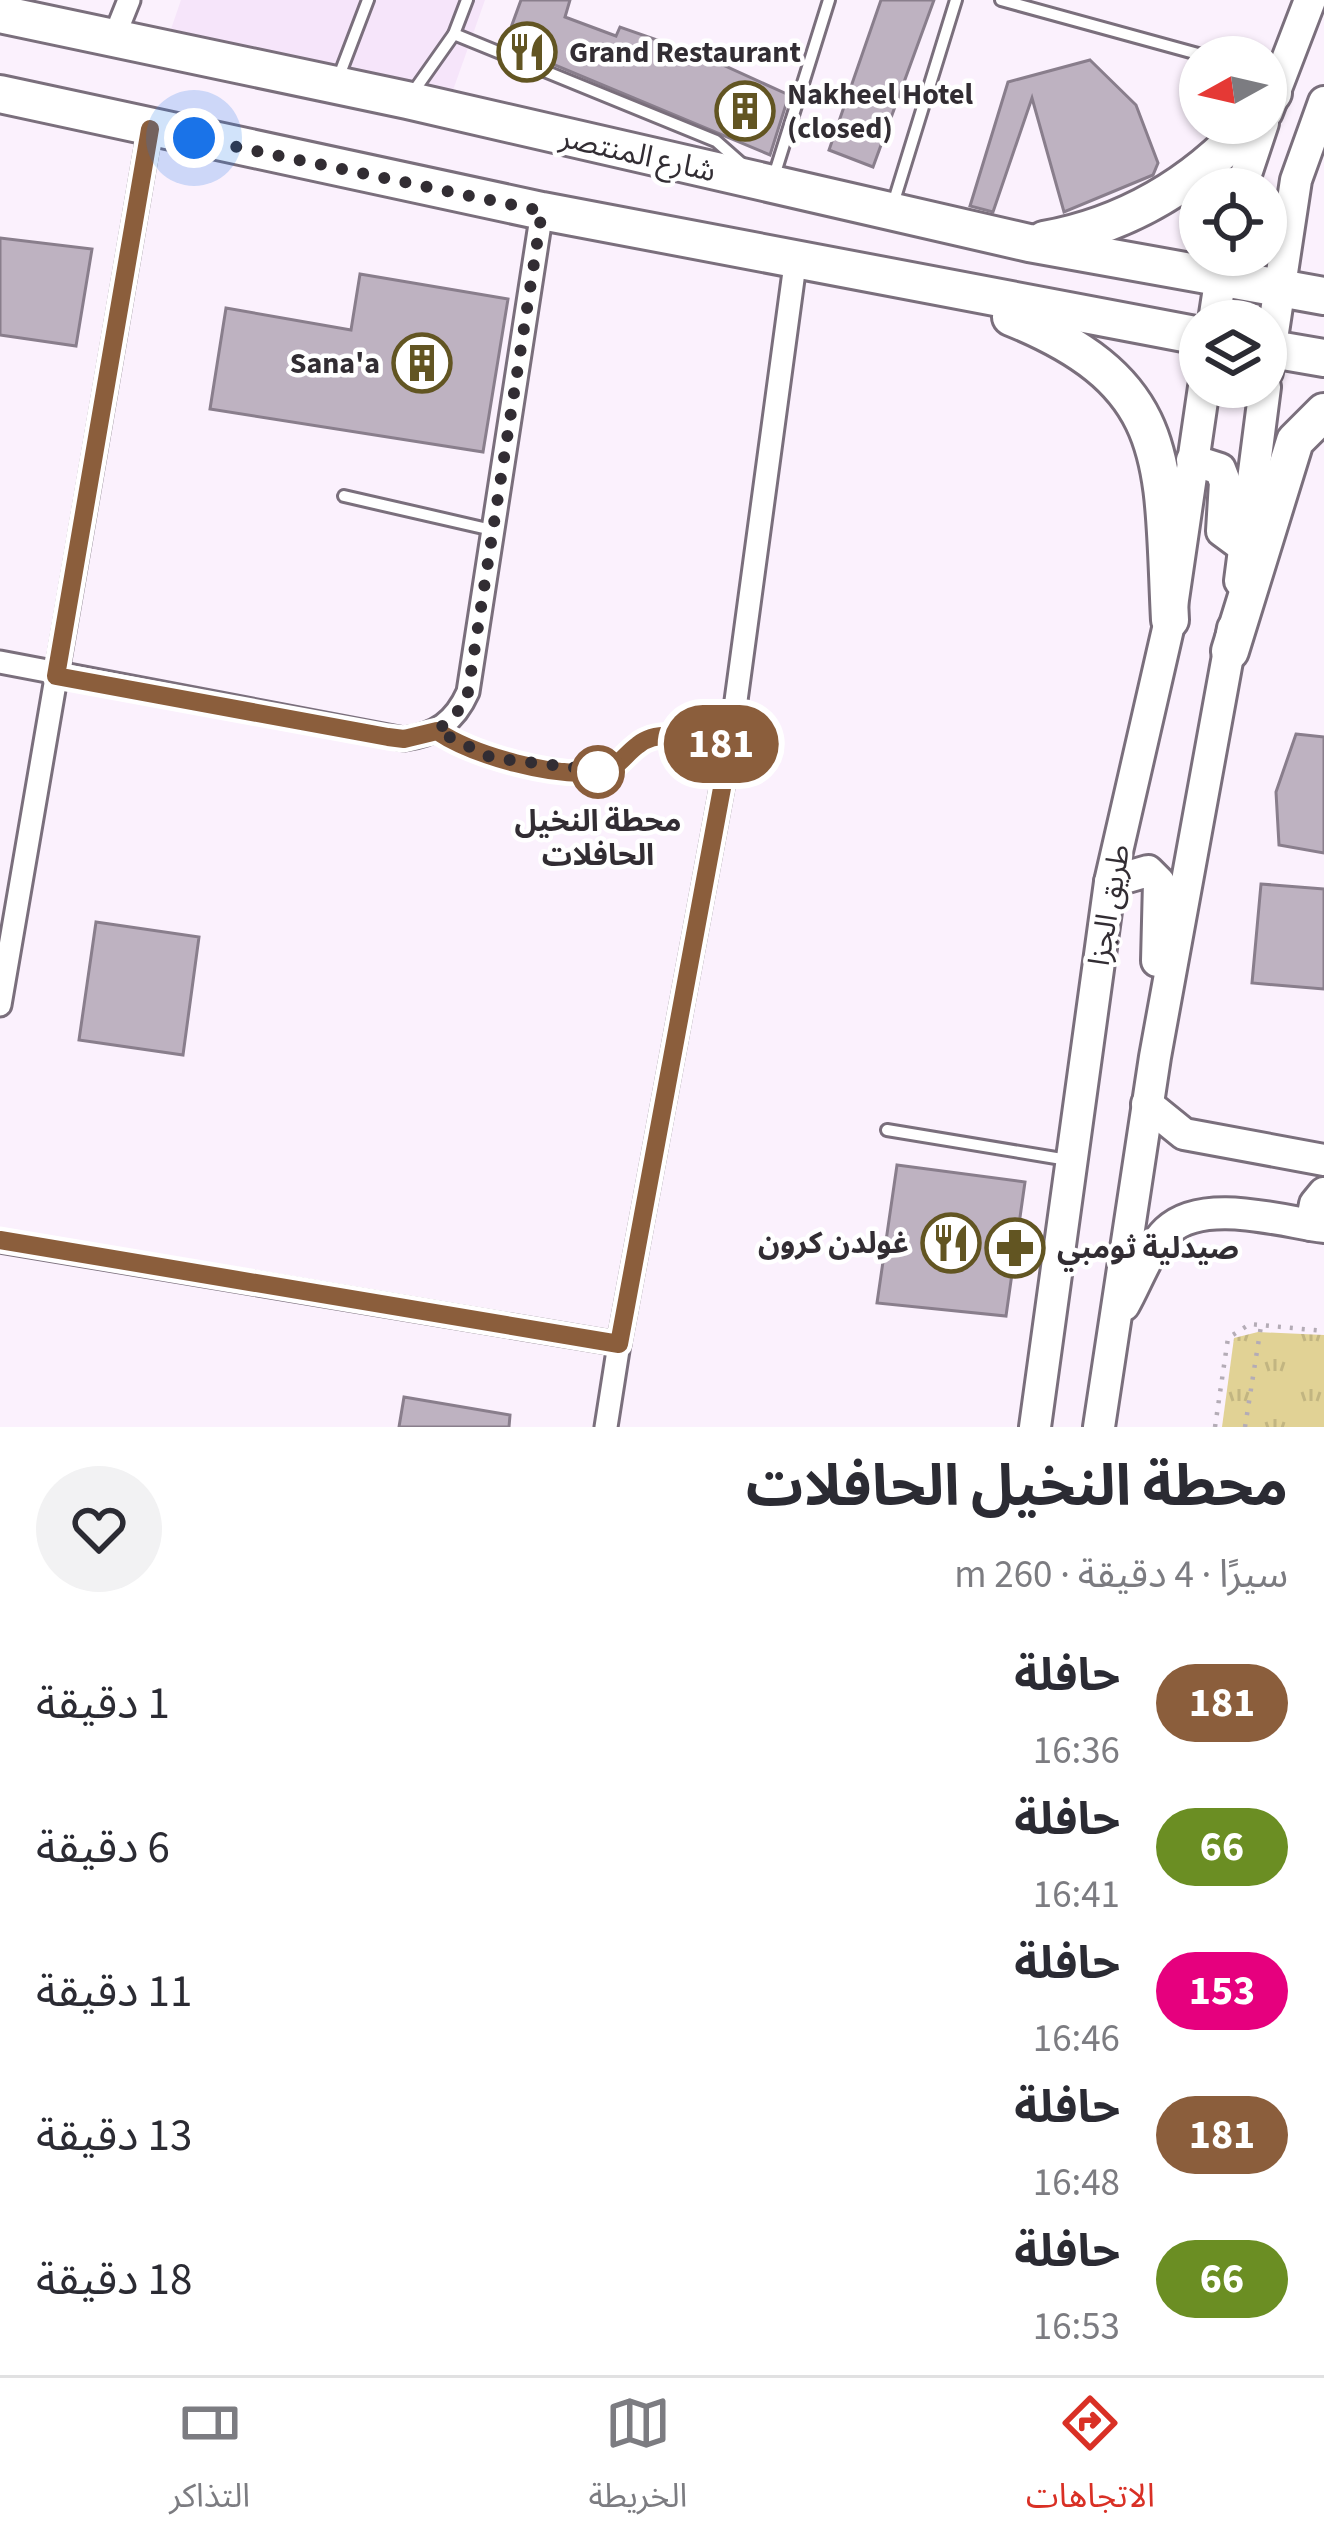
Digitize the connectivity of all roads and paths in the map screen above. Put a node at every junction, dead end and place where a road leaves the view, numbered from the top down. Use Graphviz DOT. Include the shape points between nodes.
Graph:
graph roads {
  1 [pos="129,0"];
  2 [pos="368,0"];
  3 [pos="466,0"];
  4 [pos="829,0"];
  5 [pos="956,0"];
  6 [pos="1001,0"];
  7 [pos="1310,0"];
  8 [pos="0,14"];
  9 [pos="454,34"];
  10 [pos="113,40"];
  11 [pos="1179,49"];
  12 [pos="1287,54"];
  13 [pos="335,85"];
  14 [pos="0,94"];
  15 [pos="407,100"];
  16 [pos="1324,102"];
  17 [pos="150,129"];
  18 [pos="1230,144"];
  19 [pos="767,184"];
  20 [pos="542,211"];
  21 [pos="890,212"];
  22 [pos="1029,243"];
  23 [pos="796,257"];
  24 [pos="1179,262"];
  25 [pos="1246,276"];
  26 [pos="930,284"];
  27 [pos="1277,288"];
  28 [pos="1324,296"];
  29 [pos="1275,300"];
  30 [pos="1179,332"];
  31 [pos="1287,358"];
  32 [pos="1324,358"];
  33 [pos="1201,408"];
  34 [pos="1262,408"];
  35 [pos="1324,412"];
  36 [pos="1192,460"];
  37 [pos="344,496"];
  38 [pos="492,530"];
  39 [pos="1245,548"];
  40 [pos="1170,620"];
  41 [pos="1230,651"];
  42 [pos="0,662"];
  43 [pos="56,676"];
  44 [pos="437,731"];
  45 [pos="730,745"];
  46 [pos="1110,882"];
  47 [pos="0,1005"];
  48 [pos="1155,1057"];
  49 [pos="1148,1104"];
  50 [pos="886,1130"];
  51 [pos="1324,1160"];
  52 [pos="1071,1161"];
  53 [pos="1324,1193"];
  54 [pos="1318,1226"];
  55 [pos="0,1240"];
  56 [pos="1115,1320"];
  57 [pos="1262,1324"];
  58 [pos="1324,1331"];
  59 [pos="619,1344"];
  60 [pos="606,1427"];
  61 [pos="1035,1427"];
  62 [pos="1099,1427"];
  63 [pos="1215,1427"];
  64 [pos="1245,1427"];
  1 -- 10 [label="street"];
  2 -- 13 [label="lane"];
  3 -- 9 [label="lane"];
  4 -- 19 [label="lane"];
  5 -- 21 [label="lane"];
  6 -- 11 [label="lane"];
  7 -- 12 [label="main road"];
  8 -- 10 [label="main road, شارع المنتصر"];
  9 -- 15 [label="lane"];
  9 -- 19 [label="lane" via="716,140"];
  10 -- 13 [label="main road, شارع المنتصر"];
  13 -- 15 [label="main road, شارع المنتصر"];
  14 -- 17 [label="main road"];
  15 -- 19 [label="main road, شارع المنتصر"];
  16 -- 27 [label="main road" via="1296,180"];
  17 -- 20 [label="main road"];
  17 -- 43 [label="street"];
  18 -- 22 [label="main road" via="1160,199 1075,234"];
  19 -- 21 [label="main road, شارع المنتصر"];
  20 -- 23 [label="main road"];
  20 -- 38 [label="street"];
  21 -- 22 [label="main road, شارع المنتصر"];
  22 -- 24 [label="main road, شارع المنتصر"];
  23 -- 26 [label="main road"];
  23 -- 45 [label="street"];
  25 -- 27 [label="main road, شارع المنتصر"];
  26 -- 30 [label="main road"];
  26 -- 40 [label="main road" via="1081,349 1130,395 1163,479"];
  27 -- 28 [label="main road, شارع المنتصر"];
  27 -- 29 [label="main road"];
  31 -- 32 [label="main road"];
  33 -- 36 [label="main road, طريق الجزا"];
  34 -- 39 [label="main road"];
  35 -- 41 [label="main road" via="1295,441"];
  36 -- 39 [label="main road" via="1224,476 1222,531"];
  36 -- 40 [label="main road, طريق الجزا"];
  37 -- 38 [label="lane"];
  38 -- 44 [label="street" via="468,692"];
  39 -- 41 [label="main road"];
  40 -- 46 [label="main road, طريق الجزا"];
  41 -- 48 [label="main road"];
  42 -- 43 [label="street"];
  43 -- 44 [label="street" via="388,737"];
  43 -- 47 [label="street"];
  44 -- 45 [label="lane" via="492,758 592,772 614,768 658,736"];
  45 -- 59 [label="street"];
  46 -- 48 [label="main road" via="1148,871 1159,882"];
  46 -- 52 [label="main road, طريق الجزا"];
  48 -- 49 [label="main road"];
  49 -- 51 [label="main road" via="1184,1134"];
  49 -- 56 [label="main road"];
  50 -- 52 [label="lane"];
  52 -- 61 [label="main road, طريق الجزا"];
  53 -- 54 [label="main road" via="1315,1204"];
  54 -- 56 [label="main road" via="1208,1213 1182,1220 1164,1233"];
  55 -- 59 [label="street"];
  56 -- 62 [label="main road"];
  57 -- 58 [label="path"];
  57 -- 63 [label="path" via="1228,1338"];
  57 -- 64 [label="path"];
  59 -- 60 [label="street"];
}
